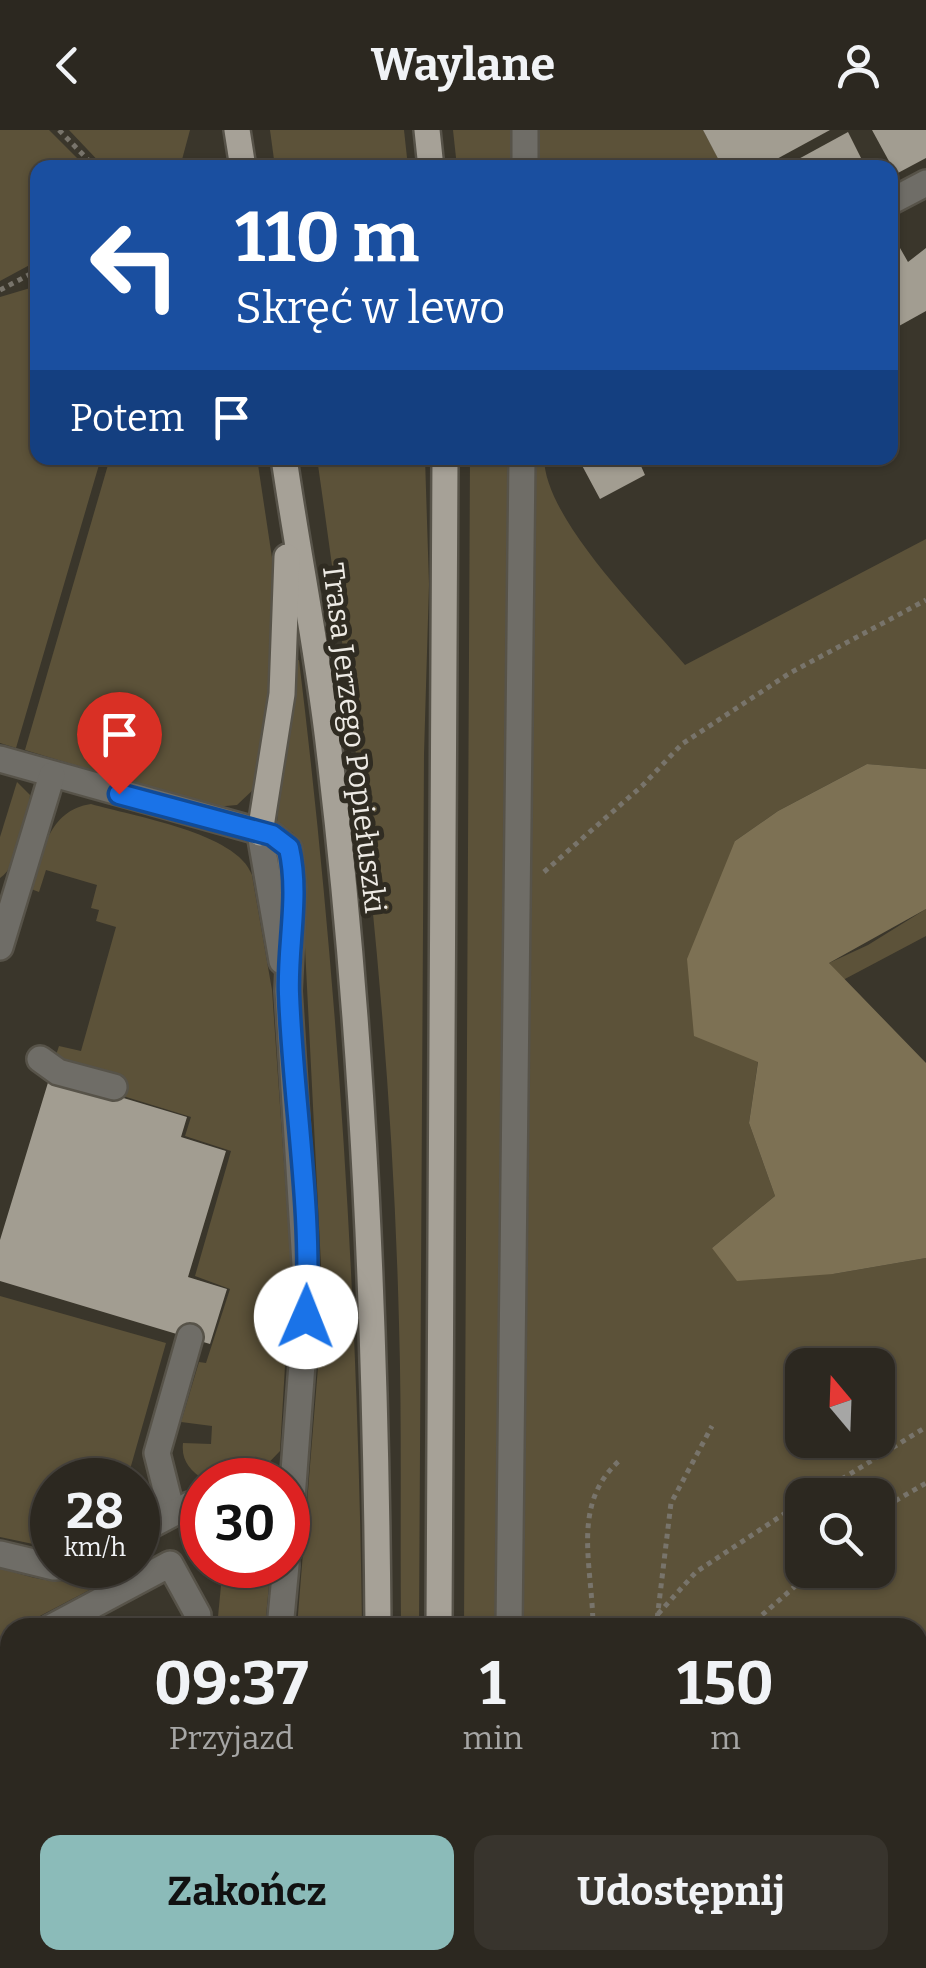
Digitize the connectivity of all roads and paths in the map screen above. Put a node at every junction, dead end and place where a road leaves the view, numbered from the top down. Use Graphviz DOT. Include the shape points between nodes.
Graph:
graph roads {
  1 [pos="59,130"];
  2 [pos="238,130"];
  3 [pos="427,130"];
  4 [pos="525,130"];
  5 [pos="88,160"];
  6 [pos="242,160"];
  7 [pos="430,160"];
  8 [pos="525,160"];
  9 [pos="926,183"];
  10 [pos="898,198"];
  11 [pos="30,275"];
  12 [pos="0,290"];
  13 [pos="285,465"];
  14 [pos="444,465"];
  15 [pos="522,465"];
  16 [pos="290,497"];
  17 [pos="926,600"];
  18 [pos="0,759"];
  19 [pos="52,775"];
  20 [pos="260,833"];
  21 [pos="517,874"];
  22 [pos="0,946"];
  23 [pos="40,1059"];
  24 [pos="114,1087"];
  25 [pos="190,1338"];
  26 [pos="712,1426"];
  27 [pos="926,1427"];
  28 [pos="294,1458"];
  29 [pos="619,1461"];
  30 [pos="844,1478"];
  31 [pos="926,1483"];
  32 [pos="895,1501"];
  33 [pos="180,1509"];
  34 [pos="172,1513"];
  35 [pos="785,1513"];
  36 [pos="160,1520"];
  37 [pos="0,1554"];
  38 [pos="30,1561"];
  39 [pos="284,1588"];
  40 [pos="793,1588"];
  41 [pos="656,1616"];
  42 [pos="69,1618"];
  43 [pos="198,1618"];
  44 [pos="281,1618"];
  45 [pos="378,1618"];
  46 [pos="438,1618"];
  47 [pos="509,1618"];
  48 [pos="593,1618"];
  49 [pos="759,1618"];
  1 -- 5 [label="path"];
  2 -- 6 [label="main road"];
  3 -- 7 [label="main road"];
  4 -- 8 [label="street"];
  9 -- 10 [label="street"];
  11 -- 12 [label="path"];
  13 -- 16 [label="main road, Trasa Jerzego Popiełuszki"];
  14 -- 46 [label="main road"];
  15 -- 21 [label="street"];
  16 -- 20 [label="main road" via="282,694"];
  16 -- 45 [label="main road, Trasa Jerzego Popiełuszki" via="329,749 357,1050 376,1383"];
  17 -- 21 [label="path" via="790,673 682,744 554,867"];
  18 -- 19 [label="street"];
  19 -- 20 [label="street"];
  19 -- 22 [label="street"];
  20 -- 28 [label="street" via="284,840 292,865 288,991 307,1297"];
  21 -- 47 [label="street"];
  23 -- 24 [label="street" via="58,1072"];
  25 -- 34 [label="street" via="157,1453"];
  26 -- 41 [label="path" via="672,1503"];
  27 -- 30 [label="path"];
  29 -- 48 [label="path" via="593,1490"];
  31 -- 32 [label="path"];
  33 -- 34 [label="street"];
  34 -- 36 [label="street"];
  35 -- 41 [label="path" via="696,1572"];
  37 -- 38 [label="street"];
  39 -- 44 [label="street"];
  40 -- 49 [label="path"];
  42 -- 43 [label="street" via="170,1564"];
}
